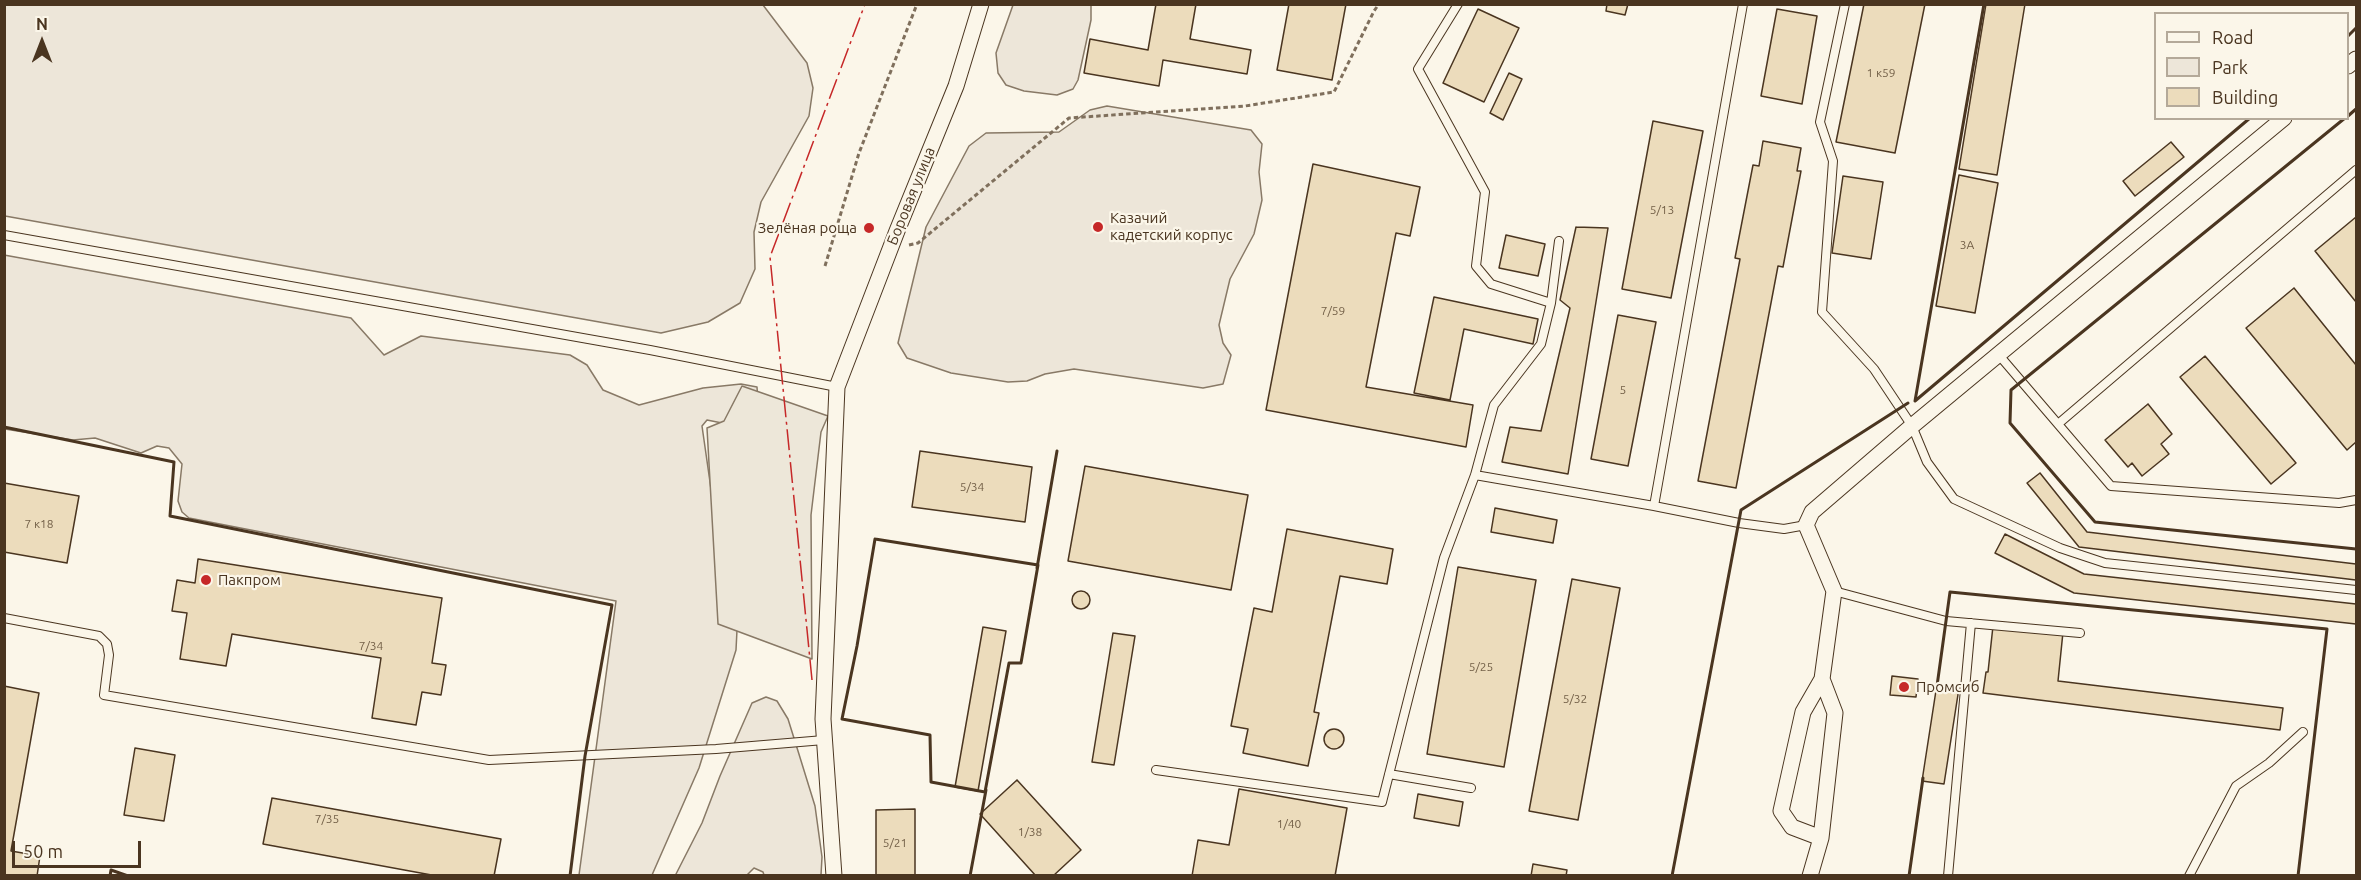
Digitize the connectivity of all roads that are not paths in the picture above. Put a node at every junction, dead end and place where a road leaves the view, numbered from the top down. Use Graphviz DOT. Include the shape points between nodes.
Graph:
graph roads {
  1 [pos="981,4"];
  2 [pos="1458,4"];
  3 [pos="1743,4"];
  4 [pos="1845,4"];
  5 [pos="2282,120"];
  6 [pos="2356,170"];
  7 [pos="4,235"];
  8 [pos="1559,241"];
  9 [pos="1551,303"];
  10 [pos="1998,354"];
  11 [pos="837,387"];
  12 [pos="2058,424"];
  13 [pos="1912,426"];
  14 [pos="1475,475"];
  15 [pos="2356,500"];
  16 [pos="1654,506"];
  17 [pos="1806,525"];
  18 [pos="2356,590"];
  19 [pos="1834,591"];
  20 [pos="4,618"];
  21 [pos="1971,623"];
  22 [pos="2080,633"];
  23 [pos="1822,679"];
  24 [pos="2303,732"];
  25 [pos="824,740"];
  26 [pos="1156,770"];
  27 [pos="1389,774"];
  28 [pos="1472,788"];
  29 [pos="1821,838"];
  30 [pos="834,876"];
  31 [pos="1810,876"];
  32 [pos="1948,876"];
  33 [pos="2189,876"];
  1 -- 11 [label="street, Боровая улица" via="956,86"];
  2 -- 9 [label="lane" via="1418,69 1485,192 1476,266 1491,284"];
  3 -- 16 [label="lane"];
  4 -- 13 [label="lane" via="1820,122 1833,161 1822,312 1874,369"];
  5 -- 10 [label="street"];
  6 -- 12 [label="lane"];
  7 -- 11 [label="lane"];
  8 -- 9 [label="lane"];
  9 -- 14 [label="lane" via="1540,344 1494,405"];
  10 -- 12 [label="lane"];
  10 -- 13 [label="street"];
  11 -- 25 [label="street, Боровая улица"];
  12 -- 15 [label="lane" via="2111,486 2339,503"];
  13 -- 17 [label="street" via="1812,512"];
  13 -- 18 [label="lane" via="1927,462 1954,499 2060,548 2105,564"];
  14 -- 16 [label="lane"];
  14 -- 27 [label="lane" via="1444,558"];
  16 -- 17 [label="lane" via="1784,529"];
  17 -- 19 [label="street"];
  19 -- 21 [label="lane" via="1946,621"];
  19 -- 23 [label="street"];
  20 -- 25 [label="lane" via="99,636 109,655 104,695 489,760"];
  21 -- 22 [label="lane"];
  21 -- 32 [label="lane"];
  23 -- 29 [label="street" via="1835,713"];
  23 -- 29 [label="street" via="1803,712 1781,811 1792,827"];
  24 -- 33 [label="lane" via="2236,786"];
  25 -- 30 [label="street, Боровая улица"];
  26 -- 27 [label="lane" via="1382,802"];
  27 -- 28 [label="lane"];
  29 -- 31 [label="street"];
}
